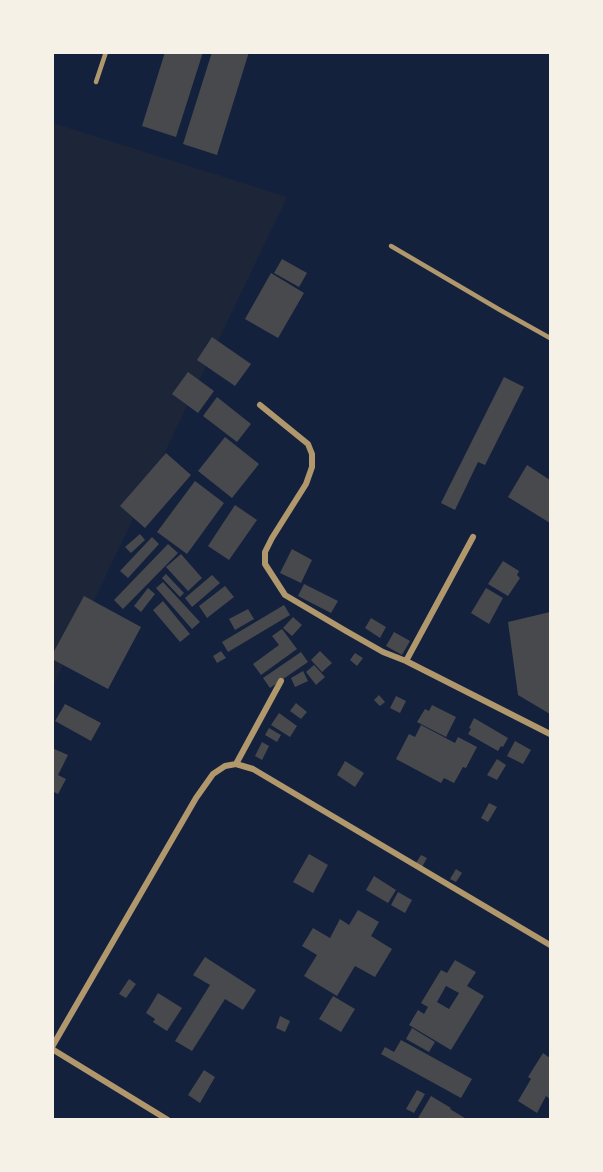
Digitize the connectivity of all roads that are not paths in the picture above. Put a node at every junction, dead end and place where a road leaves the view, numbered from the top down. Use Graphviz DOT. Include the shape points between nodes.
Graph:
graph roads {
  1 [pos="106,52"];
  2 [pos="96,82"];
  3 [pos="391,246"];
  4 [pos="550,338"];
  5 [pos="260,405"];
  6 [pos="473,537"];
  7 [pos="406,661"];
  8 [pos="281,681"];
  9 [pos="550,734"];
  10 [pos="236,764"];
  11 [pos="550,945"];
  12 [pos="52,1048"];
  13 [pos="168,1119"];
  1 -- 2 [label="lane"];
  3 -- 4 [label="lane"];
  5 -- 7 [label="street" via="308,444 312,454 306,484 272,538 265,552 265,564 285,595 383,652"];
  6 -- 7 [label="street"];
  7 -- 9 [label="street"];
  8 -- 10 [label="street"];
  10 -- 11 [label="street" via="253,769"];
  10 -- 12 [label="street" via="213,774 196,798"];
  12 -- 13 [label="street"];
}
